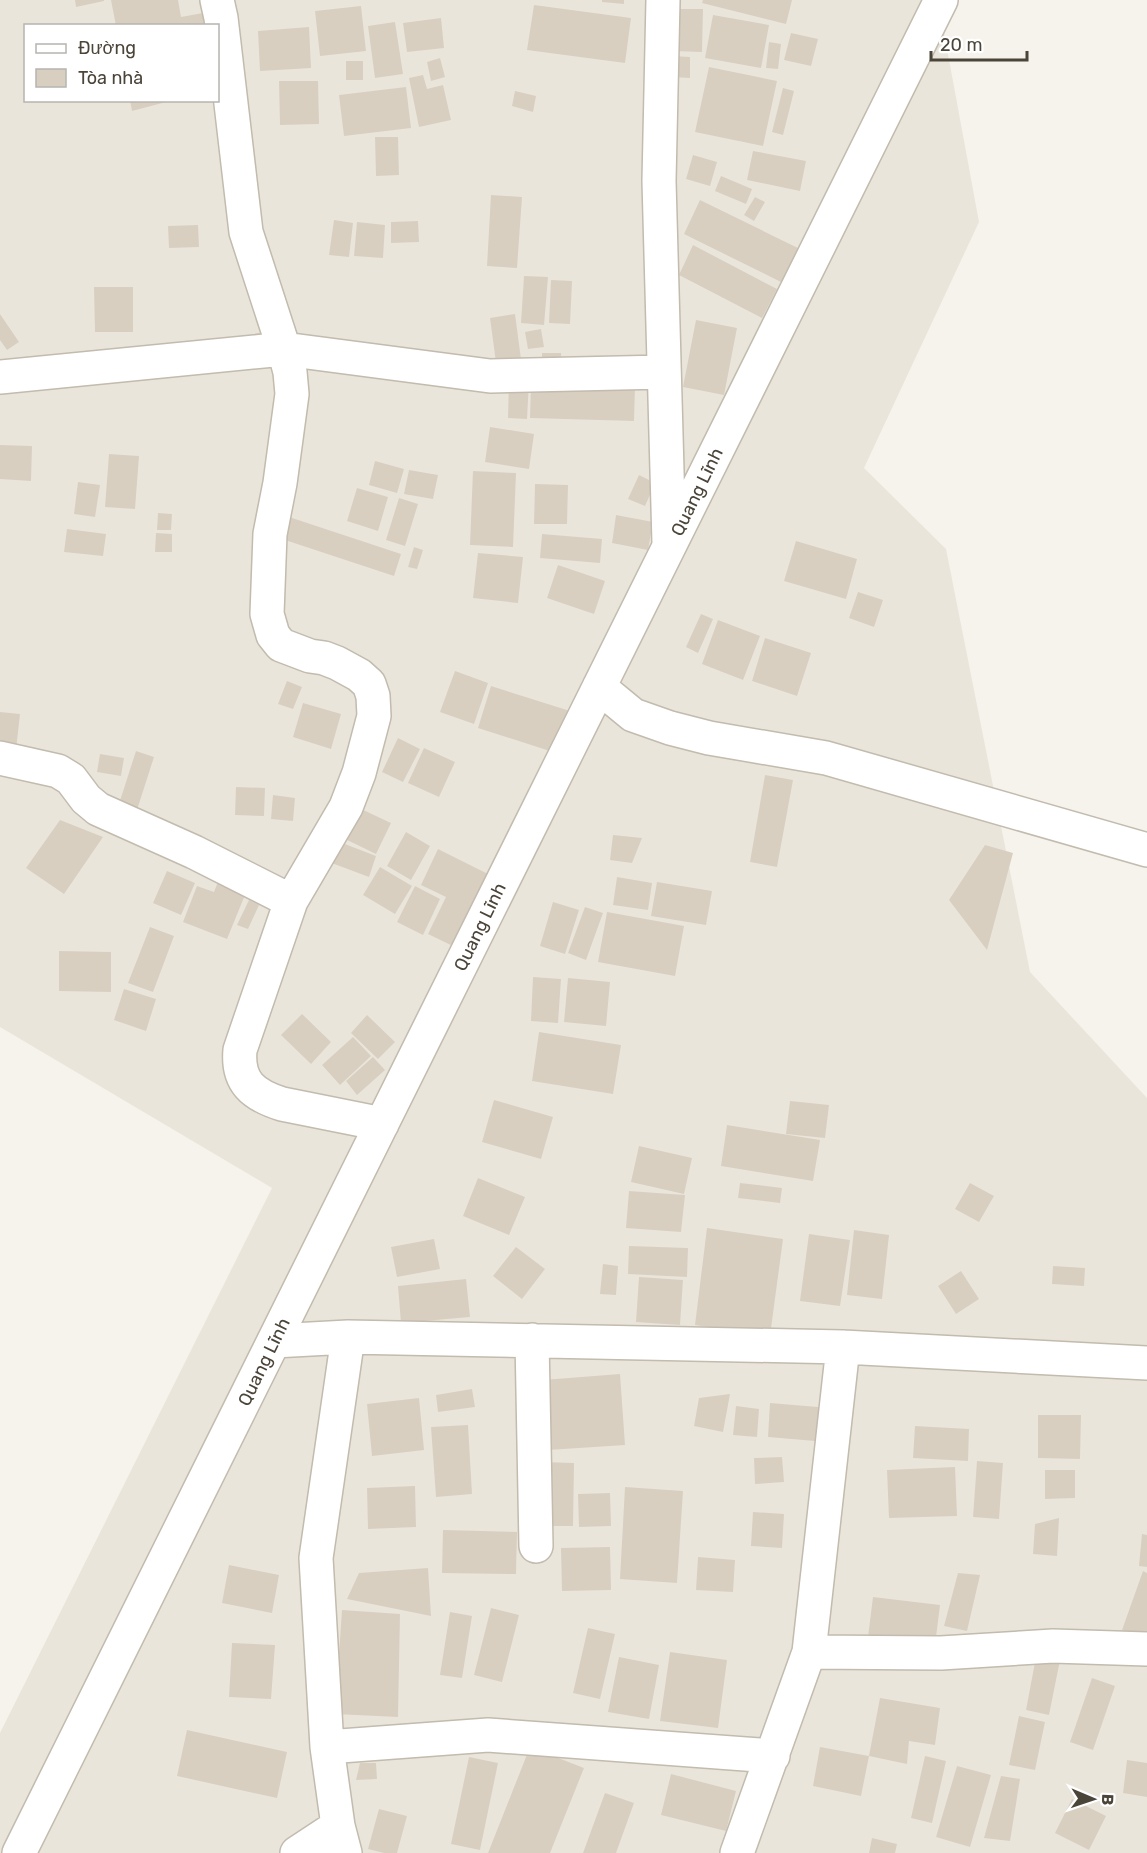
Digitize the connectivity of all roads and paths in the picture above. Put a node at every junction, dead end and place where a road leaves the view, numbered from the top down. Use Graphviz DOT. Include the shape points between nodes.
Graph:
graph roads {
  1 [pos="217,0"];
  2 [pos="663,0"];
  3 [pos="941,0"];
  4 [pos="284,350"];
  5 [pos="664,372"];
  6 [pos="0,377"];
  7 [pos="669,548"];
  8 [pos="599,687"];
  9 [pos="0,758"];
  10 [pos="1147,850"];
  11 [pos="291,901"];
  12 [pos="382,1124"];
  13 [pos="348,1337"];
  14 [pos="274,1341"];
  15 [pos="532,1341"];
  16 [pos="843,1347"];
  17 [pos="1147,1363"];
  18 [pos="536,1546"];
  19 [pos="1147,1649"];
  20 [pos="809,1652"];
  21 [pos="327,1747"];
  22 [pos="772,1756"];
  23 [pos="341,1839"];
  24 [pos="19,1853"];
  25 [pos="297,1853"];
  26 [pos="737,1853"];
  1 -- 4 [label="street" via="246,232"];
  2 -- 5 [label="street" via="660,181"];
  3 -- 7 [label="street, Quang Lĩnh"];
  4 -- 5 [label="street" via="490,376"];
  4 -- 6 [label="street"];
  4 -- 11 [label="street" via="292,394 270,534 267,614 273,635 281,645 324,658 359,675 374,696 374,716 346,807"];
  5 -- 7 [label="street"];
  7 -- 8 [label="street, Quang Lĩnh"];
  8 -- 10 [label="street" via="633,716 670,728 826,758"];
  8 -- 12 [label="street, Quang Lĩnh"];
  9 -- 11 [label="street" via="58,771 71,779 98,809"];
  11 -- 12 [label="street" via="240,1050 242,1074 251,1089 267,1099"];
  12 -- 14 [label="street, Quang Lĩnh"];
  13 -- 14 [label="street"];
  13 -- 15 [label="street"];
  13 -- 21 [label="street" via="316,1558"];
  14 -- 24 [label="street, Quang Lĩnh"];
  15 -- 16 [label="street"];
  15 -- 18 [label="street"];
  16 -- 17 [label="street"];
  16 -- 20 [label="street"];
  19 -- 20 [label="street" via="1053,1646 941,1653"];
  20 -- 22 [label="street"];
  21 -- 22 [label="street" via="488,1736"];
  21 -- 23 [label="street"];
  22 -- 26 [label="street"];
  23 -- 25 [label="street"];
}
